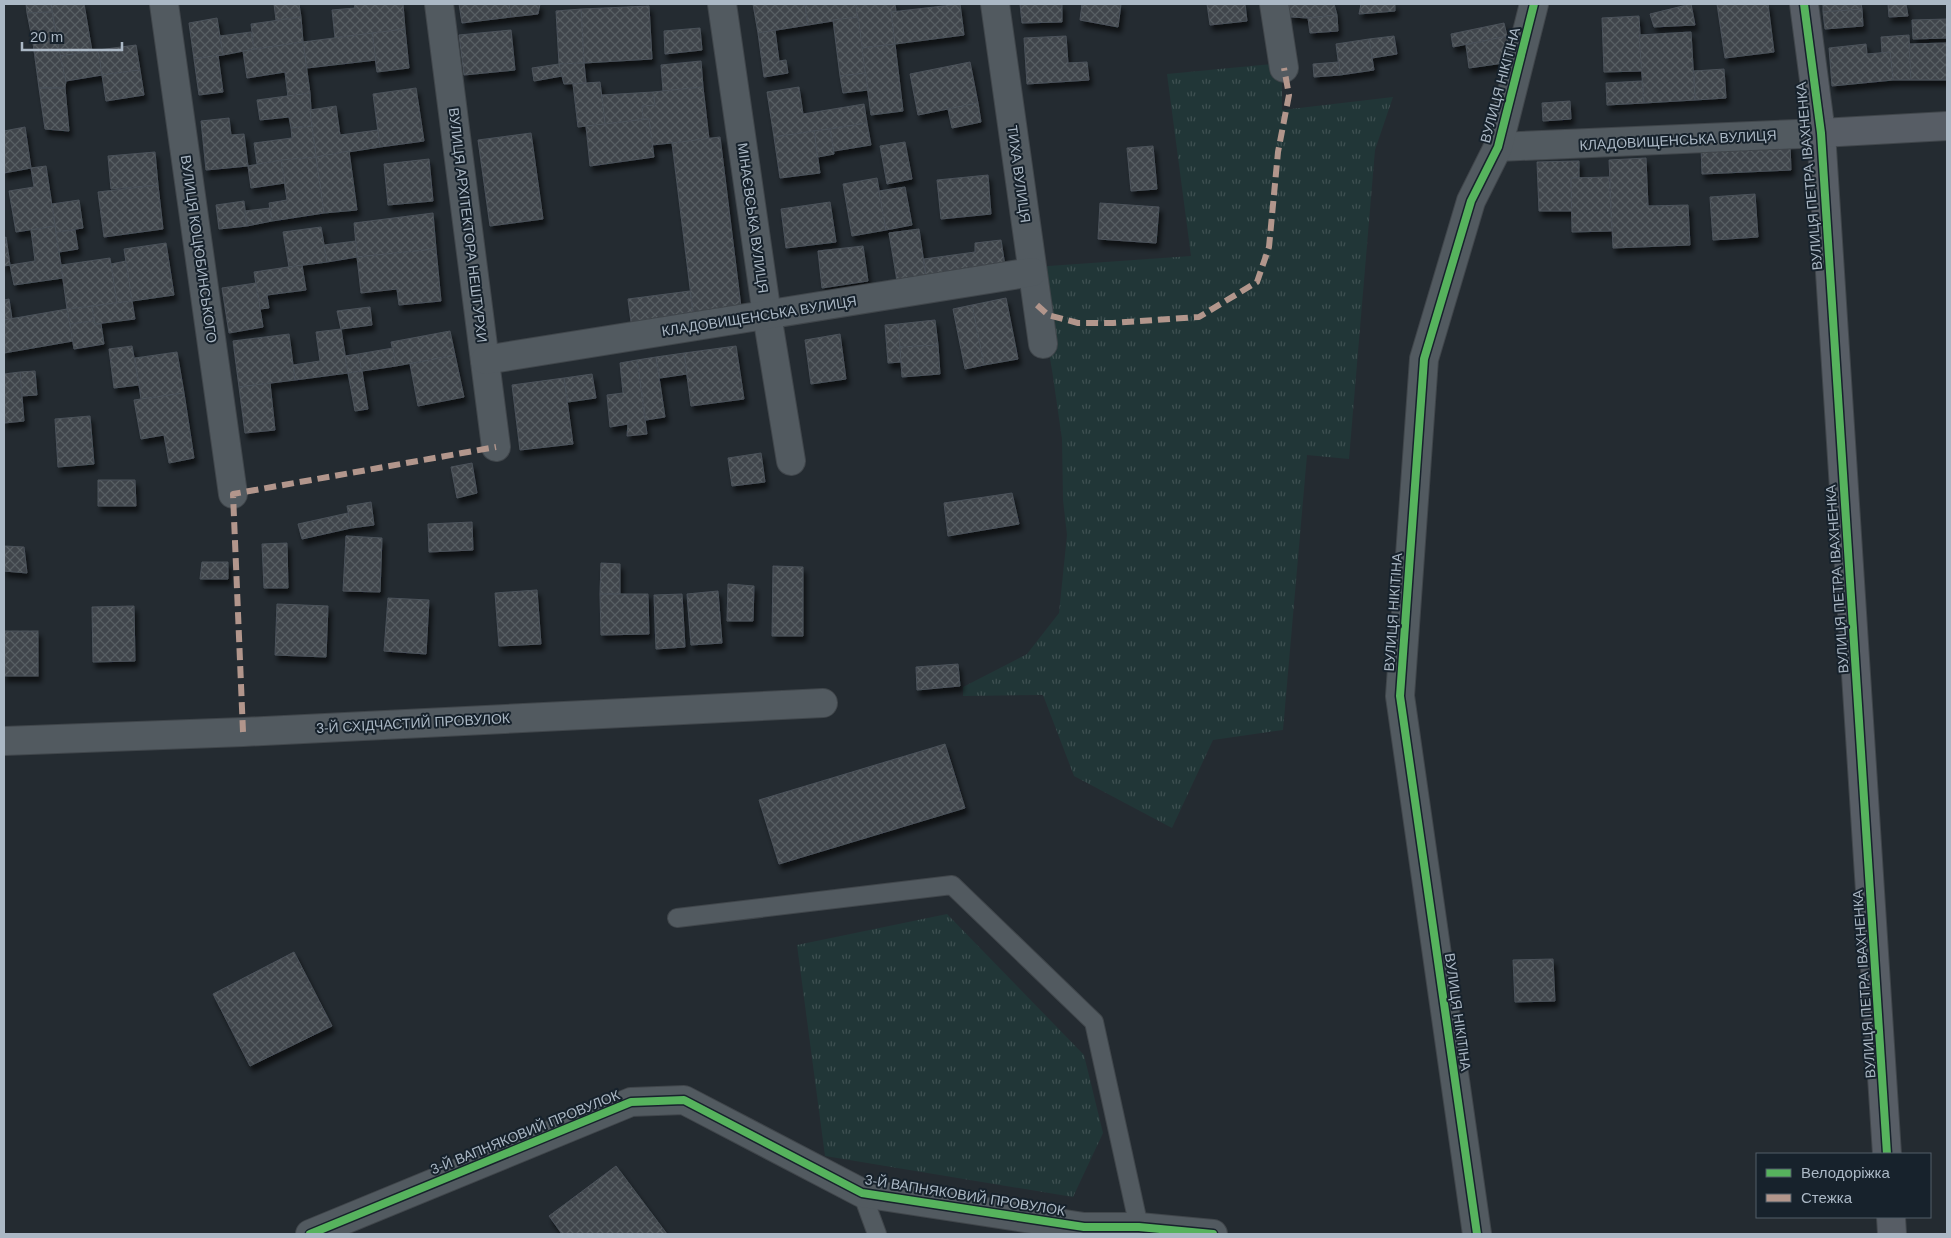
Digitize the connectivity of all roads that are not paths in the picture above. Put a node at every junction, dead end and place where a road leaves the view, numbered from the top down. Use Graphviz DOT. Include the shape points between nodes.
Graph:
graph roads {
  1 [pos="164,4"];
  2 [pos="439,4"];
  3 [pos="722,4"];
  4 [pos="995,4"];
  5 [pos="1274,4"];
  6 [pos="1534,4"];
  7 [pos="1804,4"];
  8 [pos="1284,68"];
  9 [pos="1947,126"];
  10 [pos="1821,133"];
  11 [pos="1498,147"];
  12 [pos="1032,272"];
  13 [pos="767,315"];
  14 [pos="1043,344"];
  15 [pos="485,360"];
  16 [pos="496,446"];
  17 [pos="791,461"];
  18 [pos="233,494"];
  19 [pos="823,703"];
  20 [pos="4,741"];
  21 [pos="677,918"];
  22 [pos="1887,1153"];
  23 [pos="862,1193"];
  24 [pos="1891,1218"];
  25 [pos="1139,1227"];
  26 [pos="1086,1231"];
  27 [pos="310,1234"];
  28 [pos="878,1234"];
  29 [pos="1213,1234"];
  30 [pos="1477,1234"];
  31 [pos="1892,1234"];
  1 -- 18 [label="street, ВУЛИЦЯ КОЦЮБИНСЬКОГО"];
  2 -- 15 [label="street, ВУЛИЦЯ АРХІТЕКТОРА НЕШТУРХИ"];
  3 -- 13 [label="street, МІНАЄВСЬКА ВУЛИЦЯ"];
  4 -- 12 [label="street, ТИХА ВУЛИЦЯ"];
  5 -- 8 [label="street"];
  6 -- 11 [label="street, ВУЛИЦЯ НІКІТІНА"];
  7 -- 10 [label="street, ВУЛИЦЯ ПЕТРА ІВАХНЕНКА"];
  9 -- 10 [label="street, КЛАДОВИЩЕНСЬКА ВУЛИЦЯ"];
  10 -- 11 [label="street, КЛАДОВИЩЕНСЬКА ВУЛИЦЯ"];
  10 -- 22 [label="street, ВУЛИЦЯ ПЕТРА ІВАХНЕНКА"];
  11 -- 30 [label="street, ВУЛИЦЯ НІКІТІНА" via="1471,202 1424,359 1400,696"];
  12 -- 13 [label="street, КЛАДОВИЩЕНСЬКА ВУЛИЦЯ"];
  12 -- 14 [label="street, ТИХА ВУЛИЦЯ"];
  13 -- 15 [label="street, КЛАДОВИЩЕНСЬКА ВУЛИЦЯ"];
  13 -- 17 [label="street, МІНАЄВСЬКА ВУЛИЦЯ"];
  15 -- 16 [label="street, ВУЛИЦЯ АРХІТЕКТОРА НЕШТУРХИ"];
  19 -- 20 [label="street, 3-Й СХІДЧАСТИЙ ПРОВУЛОК"];
  21 -- 25 [label="lane" via="952,885 1094,1022"];
  23 -- 26 [label="street, 3-Й ВАПНЯКОВИЙ ПРОВУЛОК"];
  23 -- 27 [label="street, 3-Й ВАПНЯКОВИЙ ПРОВУЛОК" via="684,1100 631,1102"];
  23 -- 28 [label="lane"];
  24 -- 31 [label="street"];
  25 -- 26 [label="street, 3-Й ВАПНЯКОВИЙ ПРОВУЛОК"];
  25 -- 29 [label="street, 3-Й ВАПНЯКОВИЙ ПРОВУЛОК"];
}
